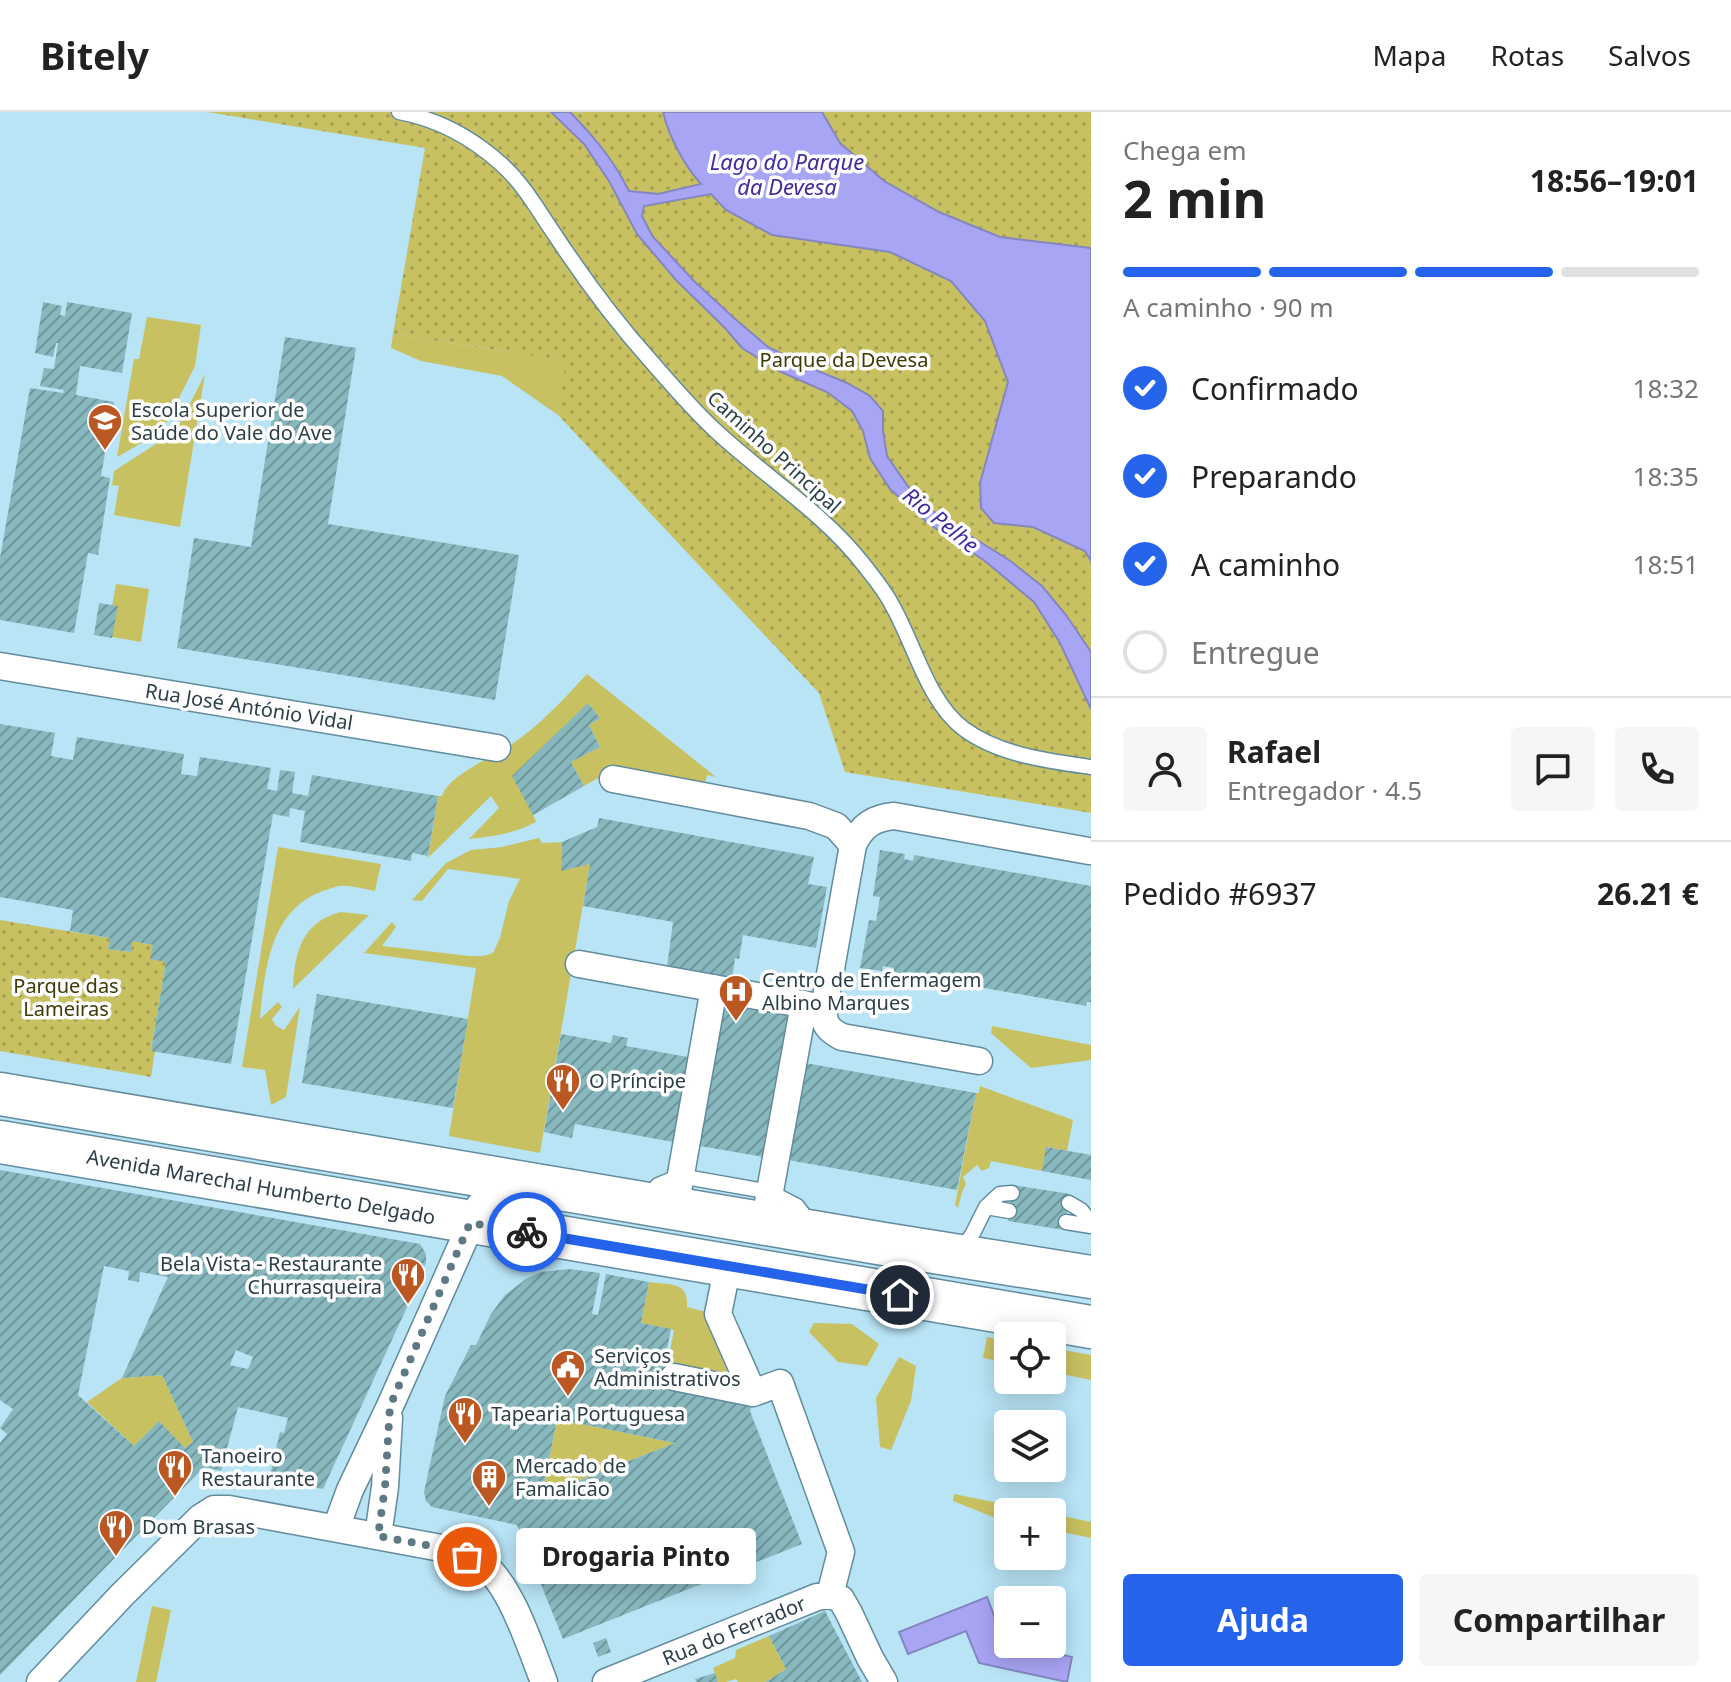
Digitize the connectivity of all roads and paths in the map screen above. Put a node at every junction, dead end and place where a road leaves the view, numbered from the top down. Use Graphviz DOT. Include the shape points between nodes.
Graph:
graph roads {
  1 [pos="399,112"];
  2 [pos="0,666"];
  3 [pos="497,748"];
  4 [pos="1091,767"];
  5 [pos="613,779"];
  6 [pos="853,845"];
  7 [pos="1089,851"];
  8 [pos="579,964"];
  9 [pos="714,988"];
  10 [pos="814,1006"];
  11 [pos="979,1061"];
  12 [pos="0,1094"];
  13 [pos="0,1142"];
  14 [pos="523,1183"];
  15 [pos="1012,1193"];
  16 [pos="665,1196"];
  17 [pos="1069,1203"];
  18 [pos="986,1207"];
  19 [pos="767,1208"];
  20 [pos="1009,1211"];
  21 [pos="1066,1222"];
  22 [pos="470,1223"];
  23 [pos="1091,1225"];
  24 [pos="958,1256"];
  25 [pos="728,1265"];
  26 [pos="1091,1277"];
  27 [pos="1091,1327"];
  28 [pos="674,1377"];
  29 [pos="753,1393"];
  30 [pos="390,1406"];
  31 [pos="336,1528"];
  32 [pos="378,1536"];
  33 [pos="823,1596"];
  34 [pos="40,1682"];
  35 [pos="544,1682"];
  36 [pos="606,1682"];
  37 [pos="884,1682"];
  1 -- 4 [label="lane, Caminho Principal" via="466,137 519,181 614,319 649,359 715,430 824,523 861,562 891,602 942,707 962,728 1023,754"];
  2 -- 3 [label="street, Rua José António Vidal"];
  5 -- 6 [label="street" via="809,816 836,826"];
  6 -- 7 [label="street" via="866,825 894,816"];
  6 -- 10 [label="street"];
  8 -- 9 [label="street"];
  9 -- 10 [label="street"];
  9 -- 16 [label="street"];
  10 -- 11 [label="street" via="831,1032 842,1037"];
  10 -- 19 [label="street"];
  12 -- 14 [label="main road"];
  13 -- 22 [label="main road, Avenida Marechal Humberto Delgado"];
  14 -- 16 [label="main road"];
  14 -- 22 [label="street" via="496,1192 479,1206"];
  15 -- 18 [label="lane" via="1000,1194"];
  16 -- 19 [label="main road"];
  17 -- 23 [label="lane"];
  18 -- 20 [label="lane"];
  18 -- 24 [label="lane"];
  19 -- 24 [label="main road" via="818,1233"];
  21 -- 23 [label="lane"];
  22 -- 25 [label="main road, Avenida Marechal Humberto Delgado"];
  22 -- 30 [label="street"];
  24 -- 26 [label="main road"];
  25 -- 27 [label="main road, Avenida Marechal Humberto Delgado"];
  25 -- 29 [label="street" via="718,1314"];
  28 -- 29 [label="street"];
  29 -- 33 [label="street" via="780,1383 841,1552"];
  30 -- 31 [label="street"];
  30 -- 32 [label="street"];
  31 -- 32 [label="street"];
  31 -- 34 [label="street" via="214,1509"];
  32 -- 35 [label="street" via="452,1550 483,1564 497,1577 515,1611"];
  33 -- 36 [label="street, Rua do Ferrador"];
  33 -- 37 [label="street" via="841,1599"];
}
